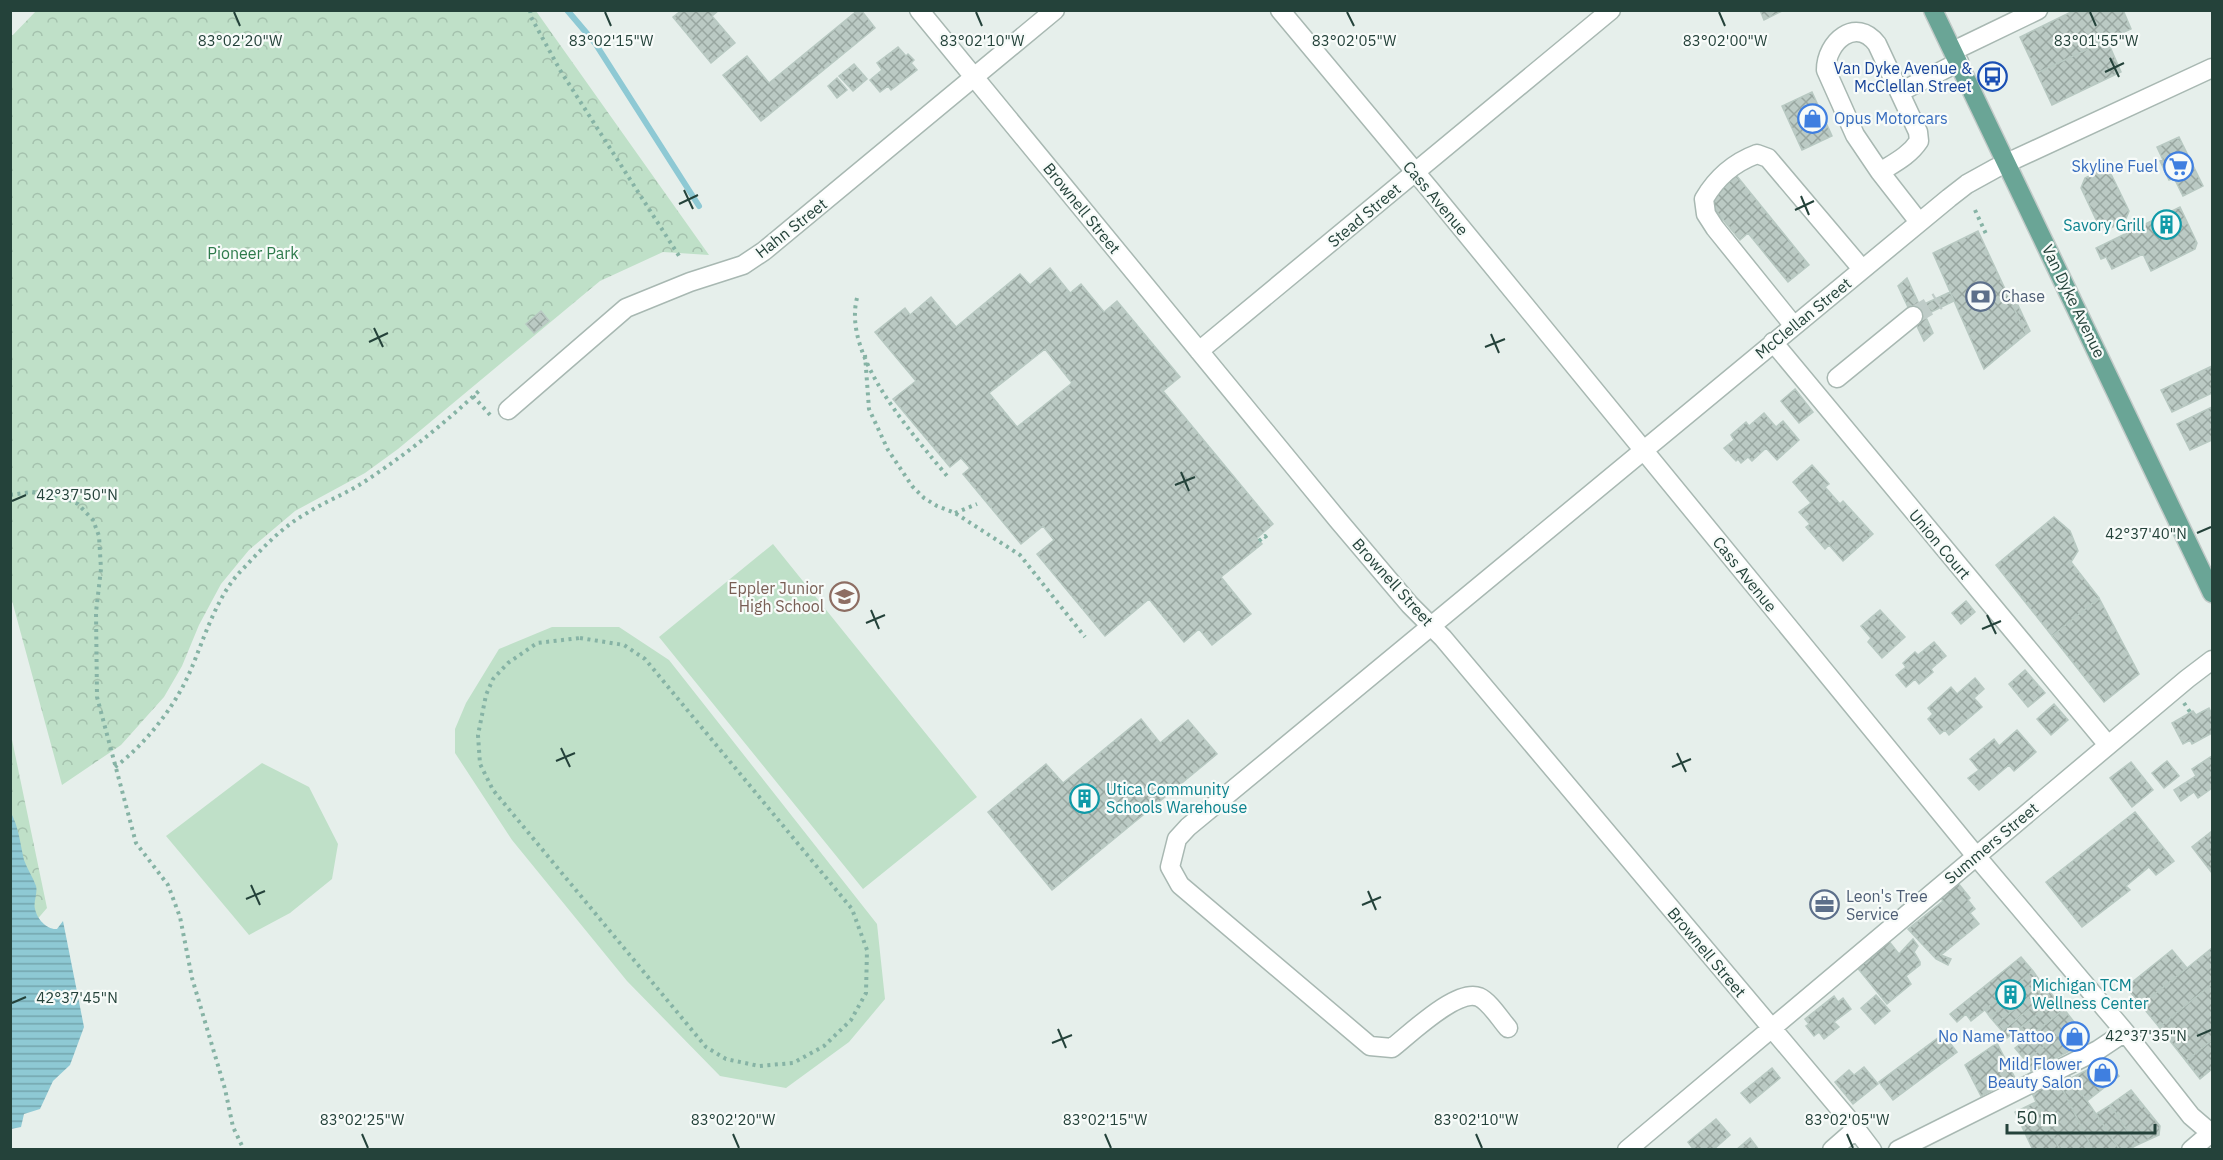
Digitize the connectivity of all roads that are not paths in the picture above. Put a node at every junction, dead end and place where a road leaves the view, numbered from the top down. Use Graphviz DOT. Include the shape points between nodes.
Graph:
graph roads {
  1 [pos="919,10"];
  2 [pos="1055,10"];
  3 [pos="1280,10"];
  4 [pos="1611,10"];
  5 [pos="1933,10"];
  6 [pos="2038,10"];
  7 [pos="1956,57"];
  8 [pos="2212,68"];
  9 [pos="974,77"];
  10 [pos="1899,92"];
  11 [pos="2007,163"];
  12 [pos="1415,172"];
  13 [pos="1880,172"];
  14 [pos="1919,222"];
  15 [pos="1862,269"];
  16 [pos="1912,316"];
  17 [pos="1794,326"];
  18 [pos="1773,342"];
  19 [pos="1199,351"];
  20 [pos="1837,378"];
  21 [pos="502,415"];
  22 [pos="1643,449"];
  23 [pos="2212,593"];
  24 [pos="1430,625"];
  25 [pos="2212,660"];
  26 [pos="2108,745"];
  27 [pos="1976,856"];
  28 [pos="1508,1028"];
  29 [pos="1771,1028"];
  30 [pos="2125,1032"];
  31 [pos="1856,1129"];
  32 [pos="2212,1133"];
  33 [pos="1627,1149"];
  34 [pos="1832,1149"];
  35 [pos="1872,1149"];
  36 [pos="1898,1149"];
  37 [pos="2191,1149"];
  1 -- 9 [label="street, Brownell Street"];
  2 -- 9 [label="street, Hahn Street"];
  3 -- 12 [label="street, Cass Avenue"];
  4 -- 12 [label="street, Stead Street"];
  5 -- 7 [label="main road, Van Dyke Avenue"];
  6 -- 7 [label="street"];
  7 -- 10 [label="street"];
  7 -- 11 [label="main road, Van Dyke Avenue"];
  8 -- 11 [label="street, McClellan Street"];
  9 -- 19 [label="street, Brownell Street"];
  9 -- 21 [label="street, Hahn Street" via="764,251 743,265 627,308"];
  10 -- 13 [label="street" via="1919,141 1908,154"];
  10 -- 13 [label="street" via="1871,36 1851,33 1831,48 1826,70 1856,135"];
  11 -- 14 [label="street, McClellan Street" via="1967,184"];
  11 -- 23 [label="main road, Van Dyke Avenue"];
  12 -- 19 [label="street, Stead Street"];
  12 -- 22 [label="street, Cass Avenue"];
  13 -- 14 [label="street"];
  14 -- 15 [label="street, McClellan Street"];
  15 -- 17 [label="street, McClellan Street"];
  15 -- 17 [label="street" via="1768,158 1757,154 1731,167 1704,199 1706,214"];
  16 -- 20 [label="street"];
  17 -- 18 [label="street, McClellan Street"];
  18 -- 22 [label="street, McClellan Street"];
  18 -- 26 [label="street, Union Court"];
  19 -- 24 [label="street, Brownell Street" via="1345,529"];
  22 -- 24 [label="street, McClellan Street"];
  22 -- 27 [label="street, Cass Avenue"];
  24 -- 28 [label="street, McClellan Street" via="1188,827 1177,838 1170,867 1180,885 1370,1046 1392,1048 1455,1000 1469,996 1480,998"];
  24 -- 29 [label="street, Brownell Street"];
  25 -- 26 [label="street, Summers Street"];
  26 -- 27 [label="street, Summers Street"];
  27 -- 29 [label="street, Summers Street"];
  27 -- 30 [label="street, Cass Avenue"];
  29 -- 31 [label="street, Brownell Street"];
  29 -- 33 [label="street, Summers Street"];
  30 -- 32 [label="street, Cass Avenue" via="2191,1116"];
  30 -- 36 [label="street" via="2098,1050"];
  31 -- 34 [label="street"];
  31 -- 35 [label="street, Brownell Street"];
  32 -- 37 [label="street"];
}
